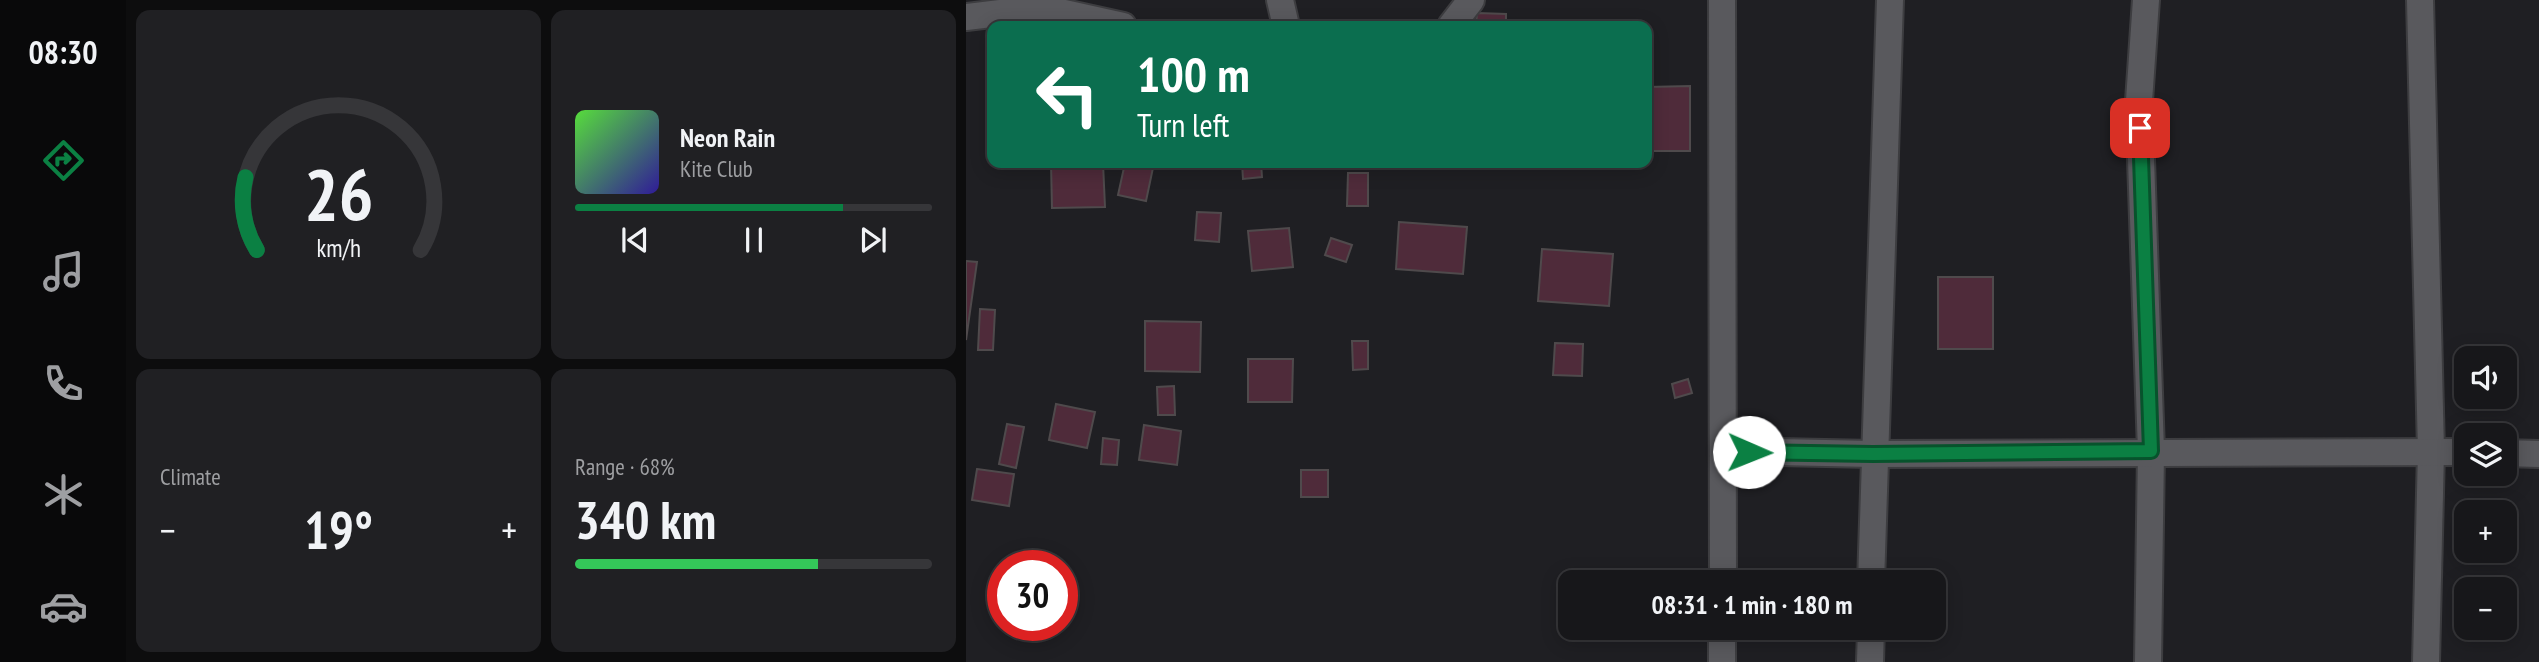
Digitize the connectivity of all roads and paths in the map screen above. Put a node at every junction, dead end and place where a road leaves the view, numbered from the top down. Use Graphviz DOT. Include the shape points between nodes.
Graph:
graph roads {
  1 [pos="1280,0"];
  2 [pos="1471,0"];
  3 [pos="1722,0"];
  4 [pos="1890,0"];
  5 [pos="2146,0"];
  6 [pos="2420,0"];
  7 [pos="966,17"];
  8 [pos="1100,21"];
  9 [pos="1285,21"];
  10 [pos="1455,21"];
  11 [pos="1724,451"];
  12 [pos="2151,451"];
  13 [pos="2431,451"];
  14 [pos="2454,452"];
  15 [pos="2517,453"];
  16 [pos="1873,454"];
  17 [pos="2539,454"];
  18 [pos="1723,570"];
  19 [pos="1871,570"];
  20 [pos="1722,640"];
  21 [pos="1871,640"];
  22 [pos="1722,662"];
  23 [pos="1870,662"];
  24 [pos="2148,662"];
  25 [pos="2426,662"];
  1 -- 9 [label="street"];
  2 -- 10 [label="street"];
  3 -- 11 [label="street"];
  4 -- 16 [label="street"];
  5 -- 12 [label="street" via="2138,101"];
  6 -- 13 [label="street"];
  7 -- 8 [label="street" via="1042,8"];
  11 -- 16 [label="street"];
  11 -- 18 [label="street"];
  12 -- 13 [label="street"];
  12 -- 16 [label="street"];
  12 -- 24 [label="street"];
  13 -- 14 [label="street"];
  13 -- 25 [label="street"];
  15 -- 17 [label="street"];
  16 -- 19 [label="street"];
  20 -- 22 [label="street"];
  21 -- 23 [label="street"];
}
